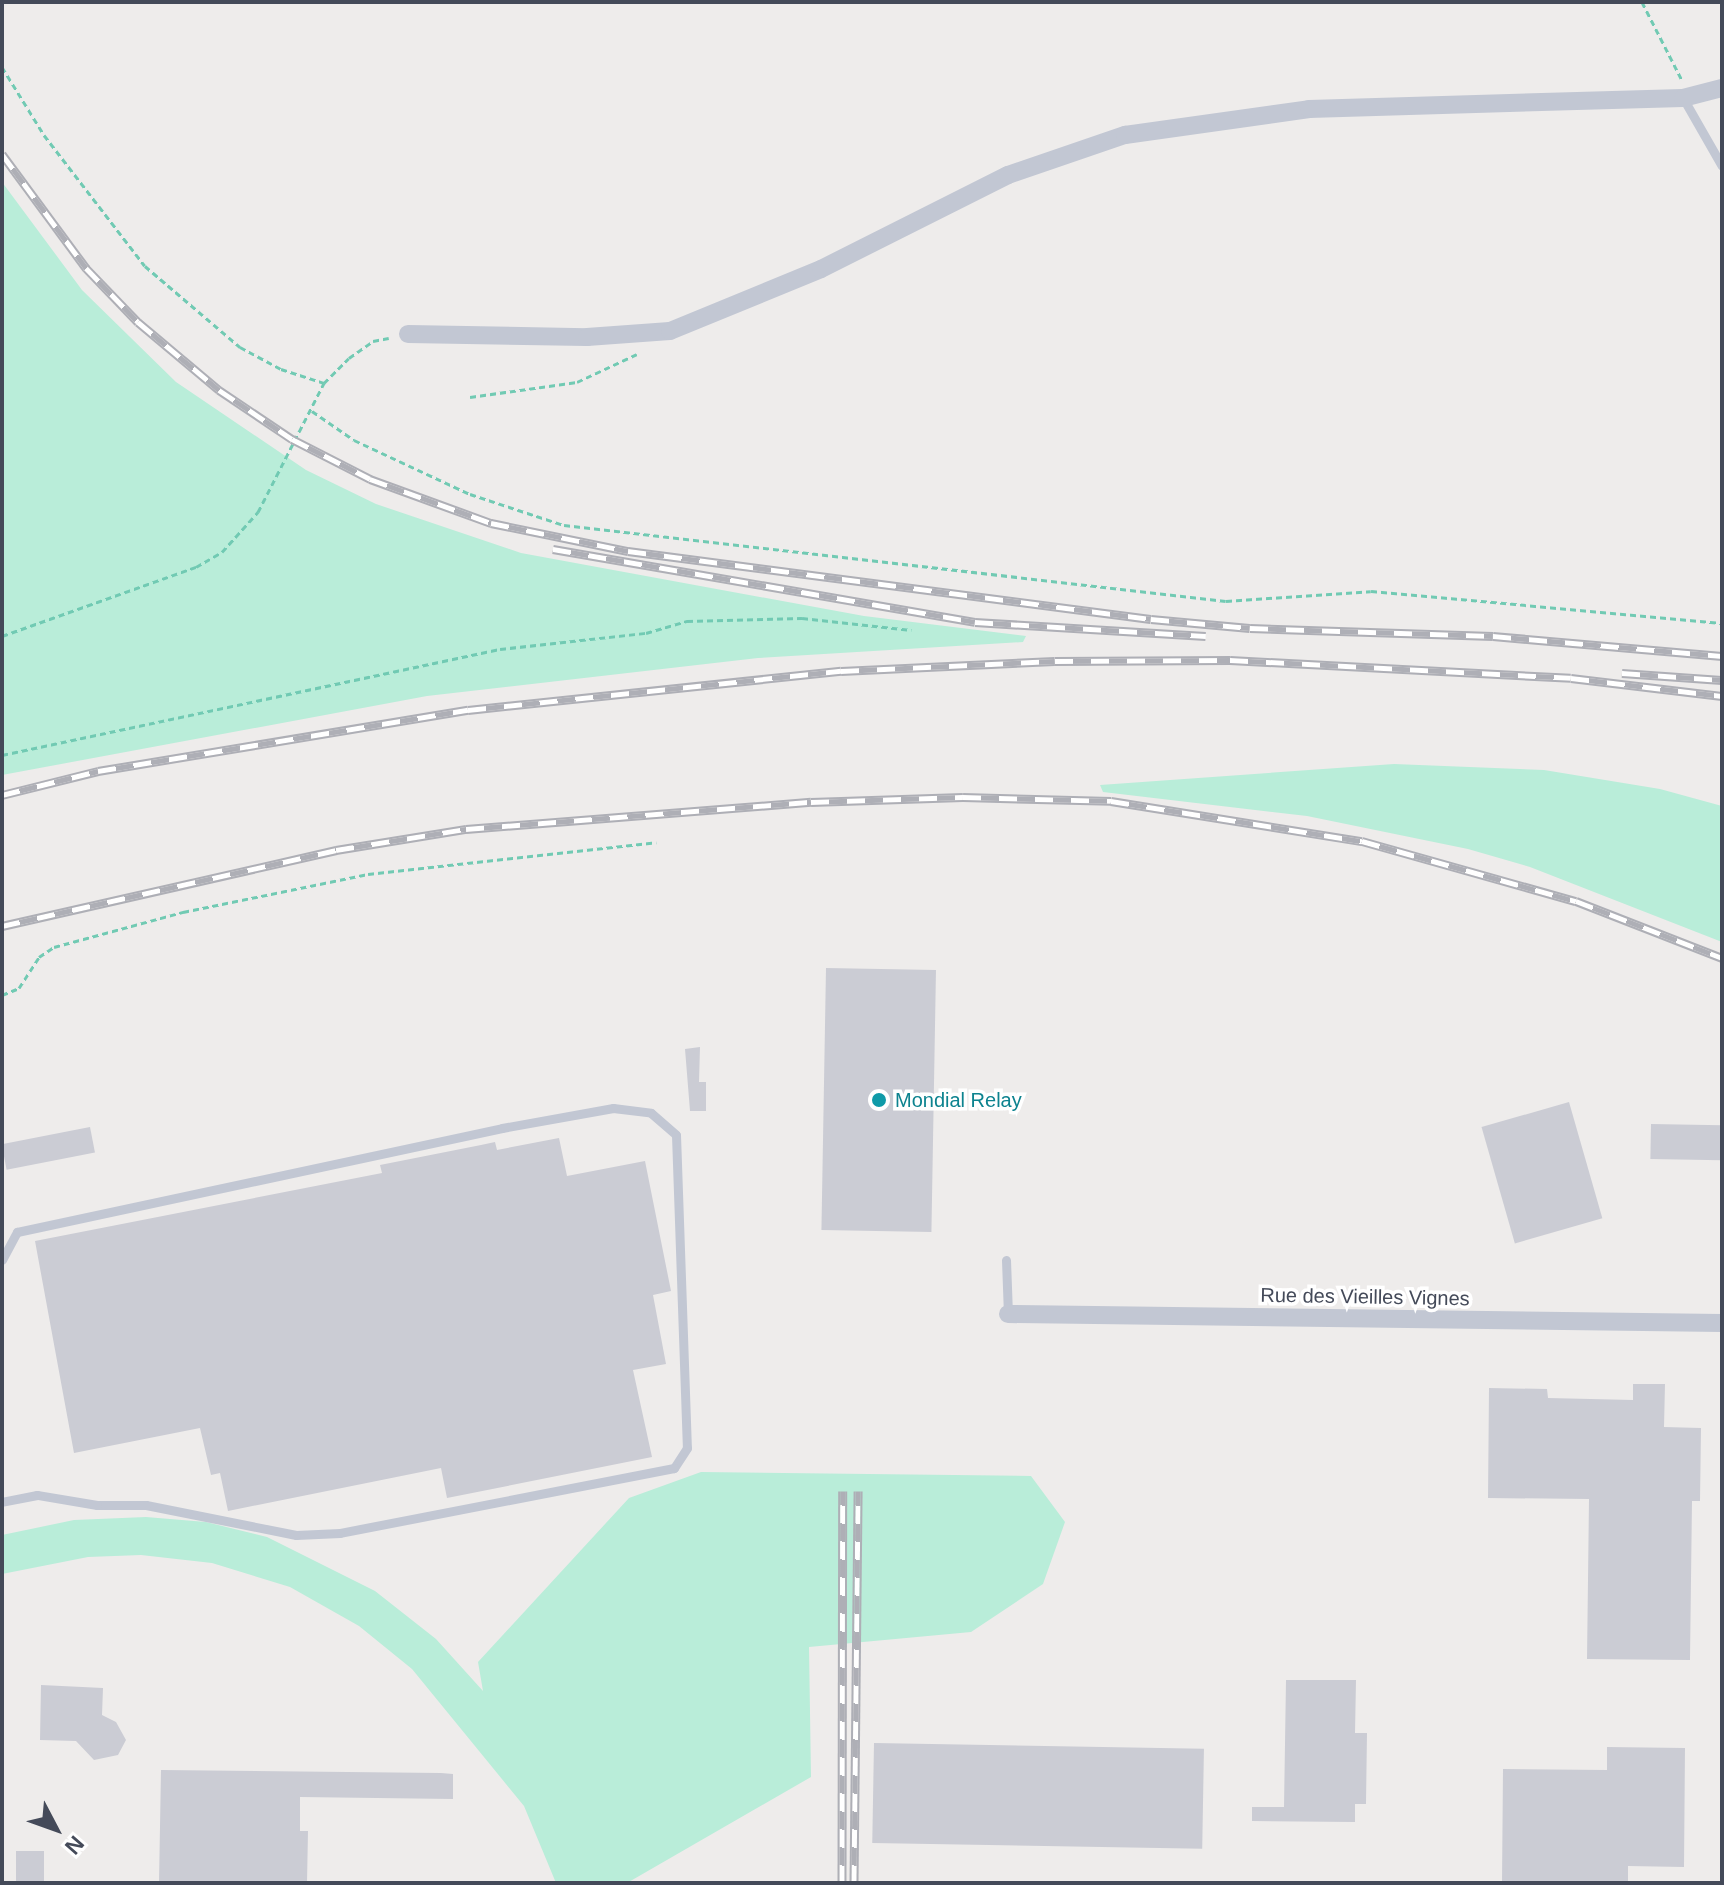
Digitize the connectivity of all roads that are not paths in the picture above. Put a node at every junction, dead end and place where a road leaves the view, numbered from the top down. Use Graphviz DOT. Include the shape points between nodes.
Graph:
graph roads {
  1 [pos="1722,88"];
  2 [pos="1683,98"];
  3 [pos="1722,166"];
  4 [pos="408,334"];
  5 [pos="2,1260"];
  6 [pos="1006,1260"];
  7 [pos="1008,1314"];
  8 [pos="1722,1323"];
  9 [pos="2,1502"];
  1 -- 2 [label="street"];
  2 -- 3 [label="lane"];
  2 -- 4 [label="street" via="1309,109 1125,135 1008,175 821,269 670,331 587,337"];
  5 -- 9 [label="lane" via="17,1232 515,1125 613,1108 651,1113 676,1135 687,1448 674,1468 310,1534 146,1505 97,1505 37,1495"];
  6 -- 7 [label="lane"];
  7 -- 8 [label="street, Rue des Vieilles Vignes"];
}
